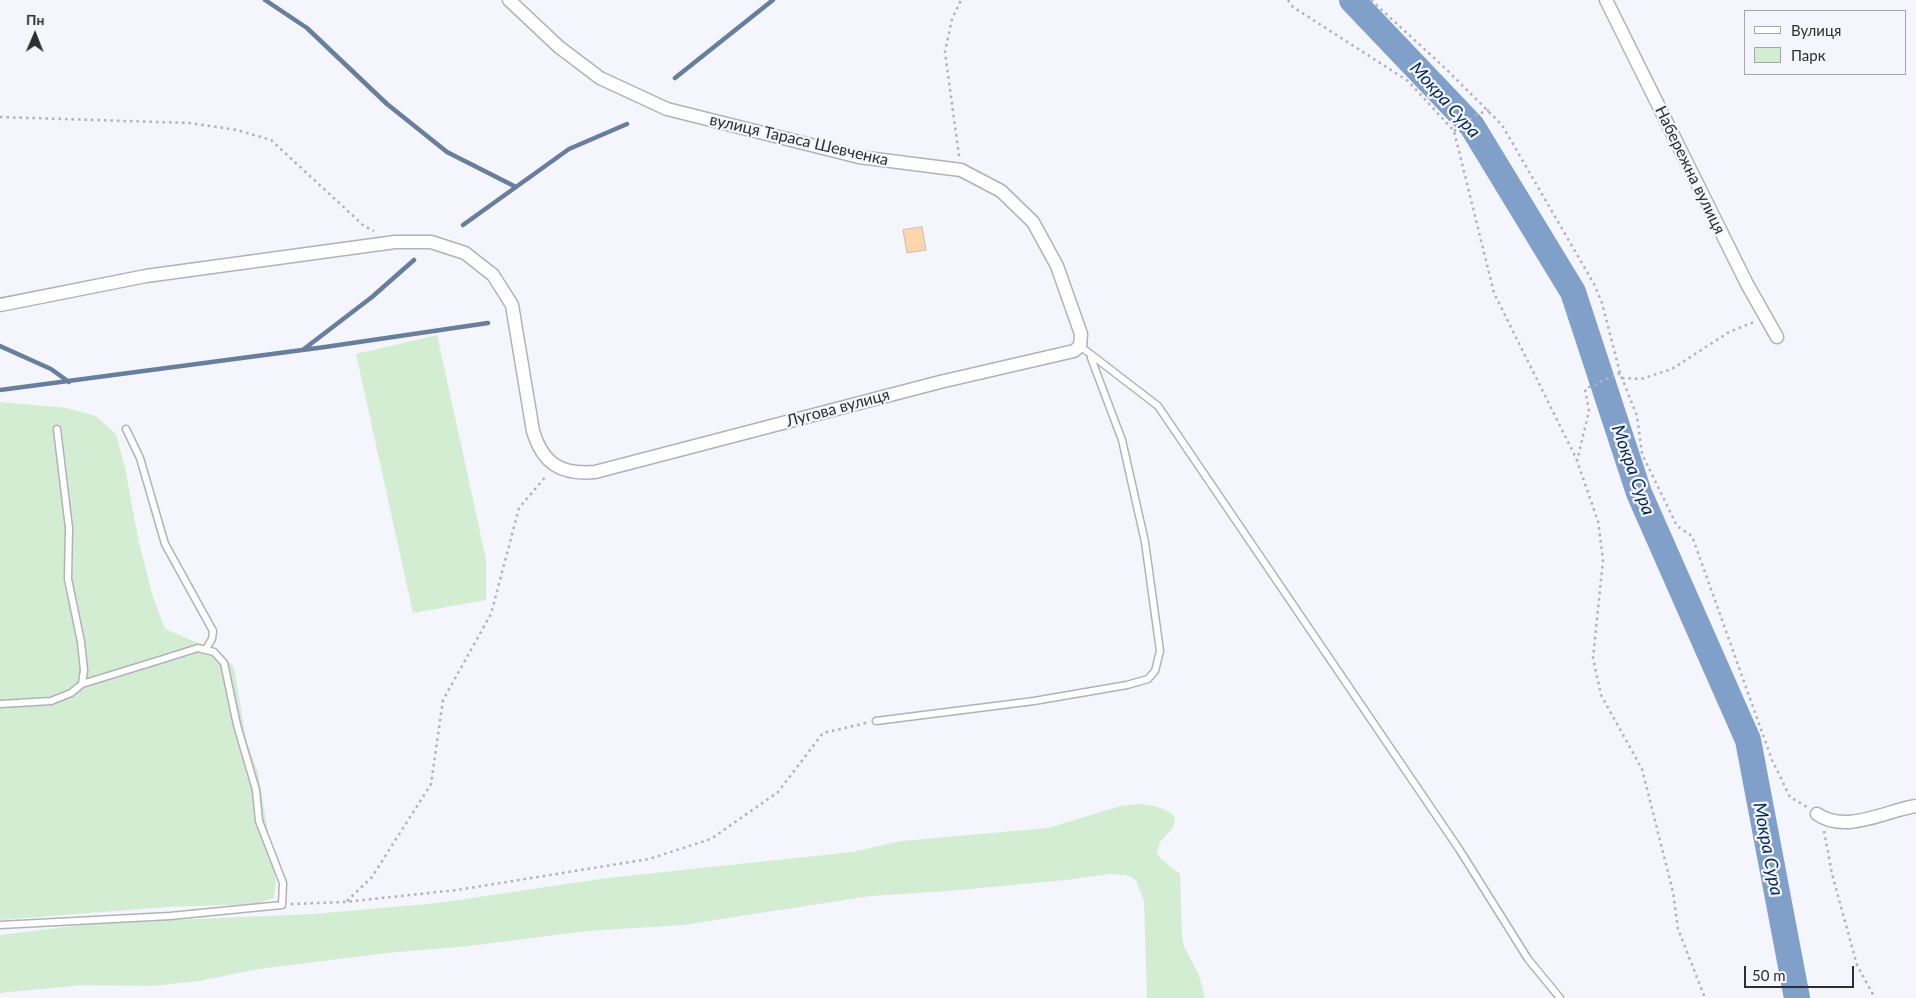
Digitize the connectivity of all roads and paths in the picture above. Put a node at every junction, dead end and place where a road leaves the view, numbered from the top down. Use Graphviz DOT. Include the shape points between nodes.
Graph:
graph roads {
  1 [pos="509,0"];
  2 [pos="960,0"];
  3 [pos="1288,0"];
  4 [pos="1371,0"];
  5 [pos="1606,0"];
  6 [pos="1489,110"];
  7 [pos="0,117"];
  8 [pos="1454,131"];
  9 [pos="961,170"];
  10 [pos="380,234"];
  11 [pos="0,305"];
  12 [pos="1765,318"];
  13 [pos="1777,337"];
  14 [pos="1080,346"];
  15 [pos="1091,357"];
  16 [pos="1619,374"];
  17 [pos="1622,378"];
  18 [pos="126,428"];
  19 [pos="57,429"];
  20 [pos="1577,461"];
  21 [pos="555,465"];
  22 [pos="206,649"];
  23 [pos="82,684"];
  24 [pos="0,704"];
  25 [pos="876,721"];
  26 [pos="1916,806"];
  27 [pos="1817,814"];
  28 [pos="346,902"];
  29 [pos="282,905"];
  30 [pos="0,925"];
  31 [pos="1560,998"];
  32 [pos="1704,998"];
  33 [pos="1875,998"];
  1 -- 9 [label="street, вулиця Тараса Шевченка" via="600,78 667,109 859,157"];
  2 -- 9 [label="path" via="945,52"];
  3 -- 8 [label="path" via="1293,7 1408,81"];
  4 -- 6 [label="path"];
  5 -- 12 [label="street, Набережна вулиця"];
  6 -- 8 [label="path"];
  6 -- 16 [label="path" via="1502,126 1594,284 1602,302"];
  7 -- 10 [label="path" via="190,123 237,130 271,140 364,226"];
  8 -- 20 [label="path" via="1494,293"];
  9 -- 14 [label="street, вулиця Тараса Шевченка" via="1001,191 1033,222 1057,266 1081,334"];
  11 -- 21 [label="street" via="146,276 395,242 431,242 464,253 479,264 493,275 512,305 533,431 538,447"];
  12 -- 13 [label="street, Набережна вулиця"];
  12 -- 17 [label="path" via="1729,332 1672,369 1641,379"];
  14 -- 15 [label="lane"];
  14 -- 21 [label="street, Лугова вулиця" via="1074,351 940,382 595,472 579,474"];
  15 -- 25 [label="lane" via="1122,440 1145,542 1160,650 1155,671 1148,678 1126,685 1034,701"];
  15 -- 31 [label="lane" via="1158,406 1459,849 1528,959"];
  16 -- 17 [label="path"];
  16 -- 20 [label="path" via="1585,389 1589,411"];
  17 -- 27 [label="path" via="1637,416 1642,454 1677,526 1692,536 1772,760 1790,797"];
  18 -- 22 [label="lane" via="140,458 165,544 213,631"];
  19 -- 23 [label="lane" via="68,528 68,578 81,642"];
  20 -- 32 [label="path" via="1598,521 1603,560 1592,658 1601,695 1642,769 1673,892 1678,929"];
  21 -- 28 [label="path" via="519,508 491,614 443,700 431,784 372,877"];
  22 -- 23 [label="lane" via="198,648"];
  22 -- 29 [label="lane" via="214,652 224,663 239,733 256,790 259,821 283,883"];
  23 -- 24 [label="lane" via="52,701"];
  25 -- 28 [label="path" via="823,733 778,792 711,839 649,859 457,890"];
  26 -- 27 [label="street" via="1900,808 1878,817 1843,821 1828,821"];
  27 -- 33 [label="path" via="1857,965"];
  28 -- 29 [label="path"];
  29 -- 30 [label="lane" via="170,916"];
}
